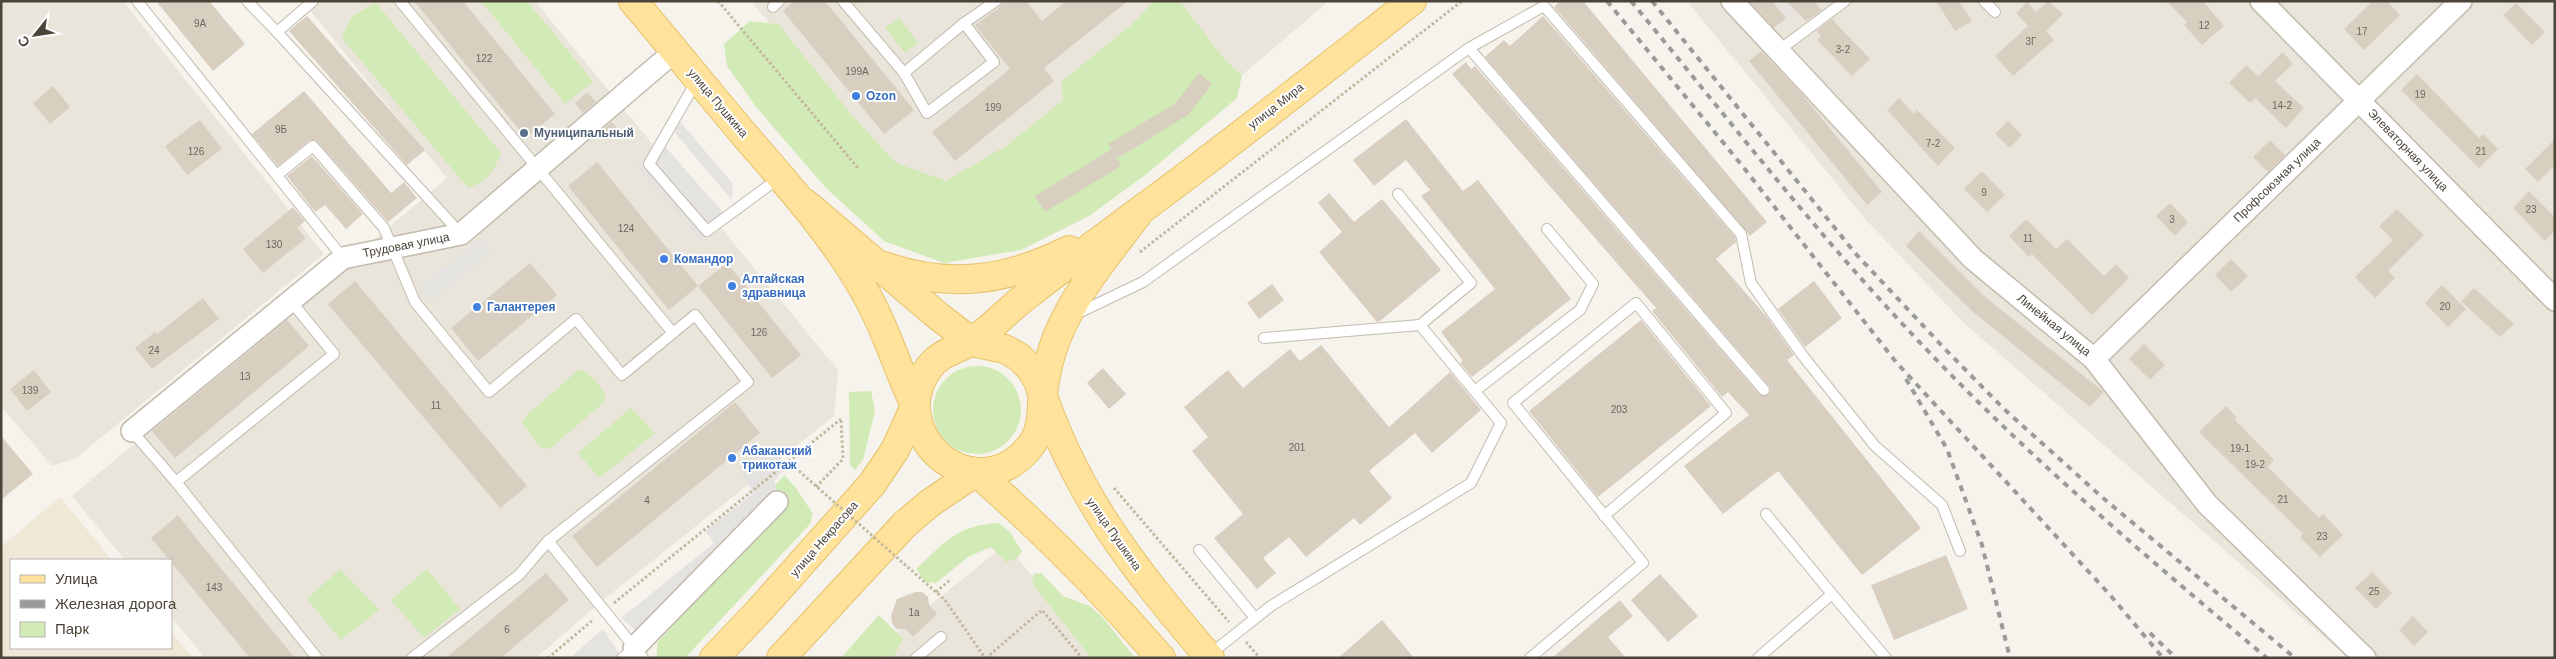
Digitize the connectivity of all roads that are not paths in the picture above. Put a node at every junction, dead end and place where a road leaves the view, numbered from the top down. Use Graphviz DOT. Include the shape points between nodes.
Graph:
graph roads {
  1 [pos="137,1"];
  2 [pos="247,1"];
  3 [pos="313,1"];
  4 [pos="400,1"];
  5 [pos="633,1"];
  6 [pos="843,1"];
  7 [pos="996,1"];
  8 [pos="1412,1"];
  9 [pos="1732,1"];
  10 [pos="1845,1"];
  11 [pos="1984,1"];
  12 [pos="2261,1"];
  13 [pos="2461,1"];
  14 [pos="1995,12"];
  15 [pos="964,23"];
  16 [pos="277,32"];
  17 [pos="1469,48"];
  18 [pos="675,51"];
  19 [pos="1778,51"];
  20 [pos="904,73"];
  21 [pos="698,79"];
  22 [pos="2359,100"];
  23 [pos="538,170"];
  24 [pos="277,175"];
  25 [pos="782,176"];
  26 [pos="1398,194"];
  27 [pos="805,202"];
  28 [pos="1140,211"];
  29 [pos="1547,229"];
  30 [pos="461,234"];
  31 [pos="392,248"];
  32 [pos="343,258"];
  33 [pos="873,262"];
  34 [pos="290,300"];
  35 [pos="2555,300"];
  36 [pos="1066,318"];
  37 [pos="1420,325"];
  38 [pos="674,333"];
  39 [pos="1264,338"];
  40 [pos="972,342"];
  41 [pos="2094,359"];
  42 [pos="1476,390"];
  43 [pos="1764,390"];
  44 [pos="1042,396"];
  45 [pos="915,406"];
  46 [pos="132,430"];
  47 [pos="976,472"];
  48 [pos="176,482"];
  49 [pos="777,502"];
  50 [pos="1766,514"];
  51 [pos="1604,516"];
  52 [pos="548,541"];
  53 [pos="1199,550"];
  54 [pos="1960,551"];
  55 [pos="1832,594"];
  56 [pos="1255,618"];
  57 [pos="942,637"];
  58 [pos="633,654"];
  59 [pos="1209,656"];
  60 [pos="316,658"];
  61 [pos="412,658"];
  62 [pos="714,658"];
  63 [pos="781,658"];
  64 [pos="916,658"];
  65 [pos="1161,658"];
  66 [pos="1530,658"];
  67 [pos="1758,658"];
  68 [pos="1886,658"];
  69 [pos="2365,658"];
  1 -- 24 [label="lane"];
  2 -- 16 [label="lane"];
  3 -- 16 [label="lane"];
  4 -- 23 [label="lane"];
  5 -- 18 [label="main road, улица Пушкина"];
  6 -- 20 [label="lane"];
  7 -- 15 [label="lane"];
  8 -- 28 [label="main road, улица Мира"];
  9 -- 19 [label="street, Линейная улица"];
  10 -- 19 [label="lane"];
  11 -- 14 [label="lane"];
  12 -- 22 [label="street, Элеваторная улица"];
  13 -- 22 [label="street, Профсоюзная улица"];
  15 -- 20 [label="lane"];
  15 -- 20 [label="lane" via="994,62 927,113"];
  16 -- 30 [label="lane"];
  17 -- 36 [label="lane" via="1143,282"];
  17 -- 43 [label="lane"];
  17 -- 54 [label="lane" via="1544,6 1741,234 1751,283 1803,356 1875,446 1942,505"];
  18 -- 21 [label="main road, улица Пушкина"];
  18 -- 23 [label="street, Трудовая улица"];
  19 -- 41 [label="street, Линейная улица" via="1972,259"];
  21 -- 25 [label="main road, улица Пушкина"];
  21 -- 25 [label="lane" via="649,164 707,231"];
  22 -- 35 [label="street, Элеваторная улица"];
  22 -- 41 [label="street, Профсоюзная улица"];
  23 -- 30 [label="street, Трудовая улица"];
  23 -- 38 [label="lane"];
  24 -- 31 [label="lane" via="313,146 384,228"];
  24 -- 32 [label="lane"];
  25 -- 27 [label="main road, улица Пушкина"];
  26 -- 37 [label="lane" via="1471,283"];
  27 -- 33 [label="main road"];
  27 -- 45 [label="main road" via="870,300"];
  28 -- 33 [label="main road" via="1046,261 993,276 969,280 941,279 906,274"];
  28 -- 36 [label="main road"];
  28 -- 40 [label="main road" via="1065,265"];
  29 -- 42 [label="lane" via="1593,284 1580,310"];
  30 -- 31 [label="street, Трудовая улица"];
  31 -- 32 [label="street, Трудовая улица"];
  31 -- 38 [label="lane" via="415,302 489,392 576,319 622,375"];
  32 -- 34 [label="street, Трудовая улица"];
  33 -- 40 [label="main road"];
  34 -- 46 [label="street, Трудовая улица"];
  34 -- 48 [label="lane" via="334,354"];
  36 -- 44 [label="main road" via="1052,353"];
  37 -- 39 [label="lane"];
  37 -- 42 [label="lane"];
  38 -- 52 [label="lane" via="695,315 748,382"];
  40 -- 44 [label="main road" via="1006,349 1019,357 1034,374"];
  40 -- 45 [label="main road" via="946,353 933,363 921,383"];
  41 -- 69 [label="street, Линейная улица" via="2207,504"];
  42 -- 56 [label="lane" via="1502,423 1471,483"];
  44 -- 47 [label="main road" via="1043,415 1038,434 1027,450 1013,462 995,470"];
  44 -- 59 [label="main road, улица Пушкина" via="1072,469 1103,522"];
  45 -- 47 [label="main road" via="918,425 926,443 939,458 956,468"];
  45 -- 62 [label="main road, улица Некрасова" via="895,450 872,484"];
  46 -- 48 [label="lane"];
  47 -- 63 [label="main road" via="905,524"];
  47 -- 65 [label="main road" via="1075,562"];
  48 -- 60 [label="lane"];
  49 -- 58 [label="street"];
  50 -- 55 [label="lane"];
  51 -- 51 [label="lane" via="1513,403 1636,303 1726,413"];
  51 -- 66 [label="lane" via="1643,563"];
  52 -- 58 [label="lane" via="604,611"];
  52 -- 61 [label="lane" via="519,575"];
  53 -- 56 [label="lane"];
  55 -- 67 [label="lane"];
  55 -- 68 [label="lane"];
  56 -- 59 [label="lane"];
  57 -- 64 [label="lane"];
}
